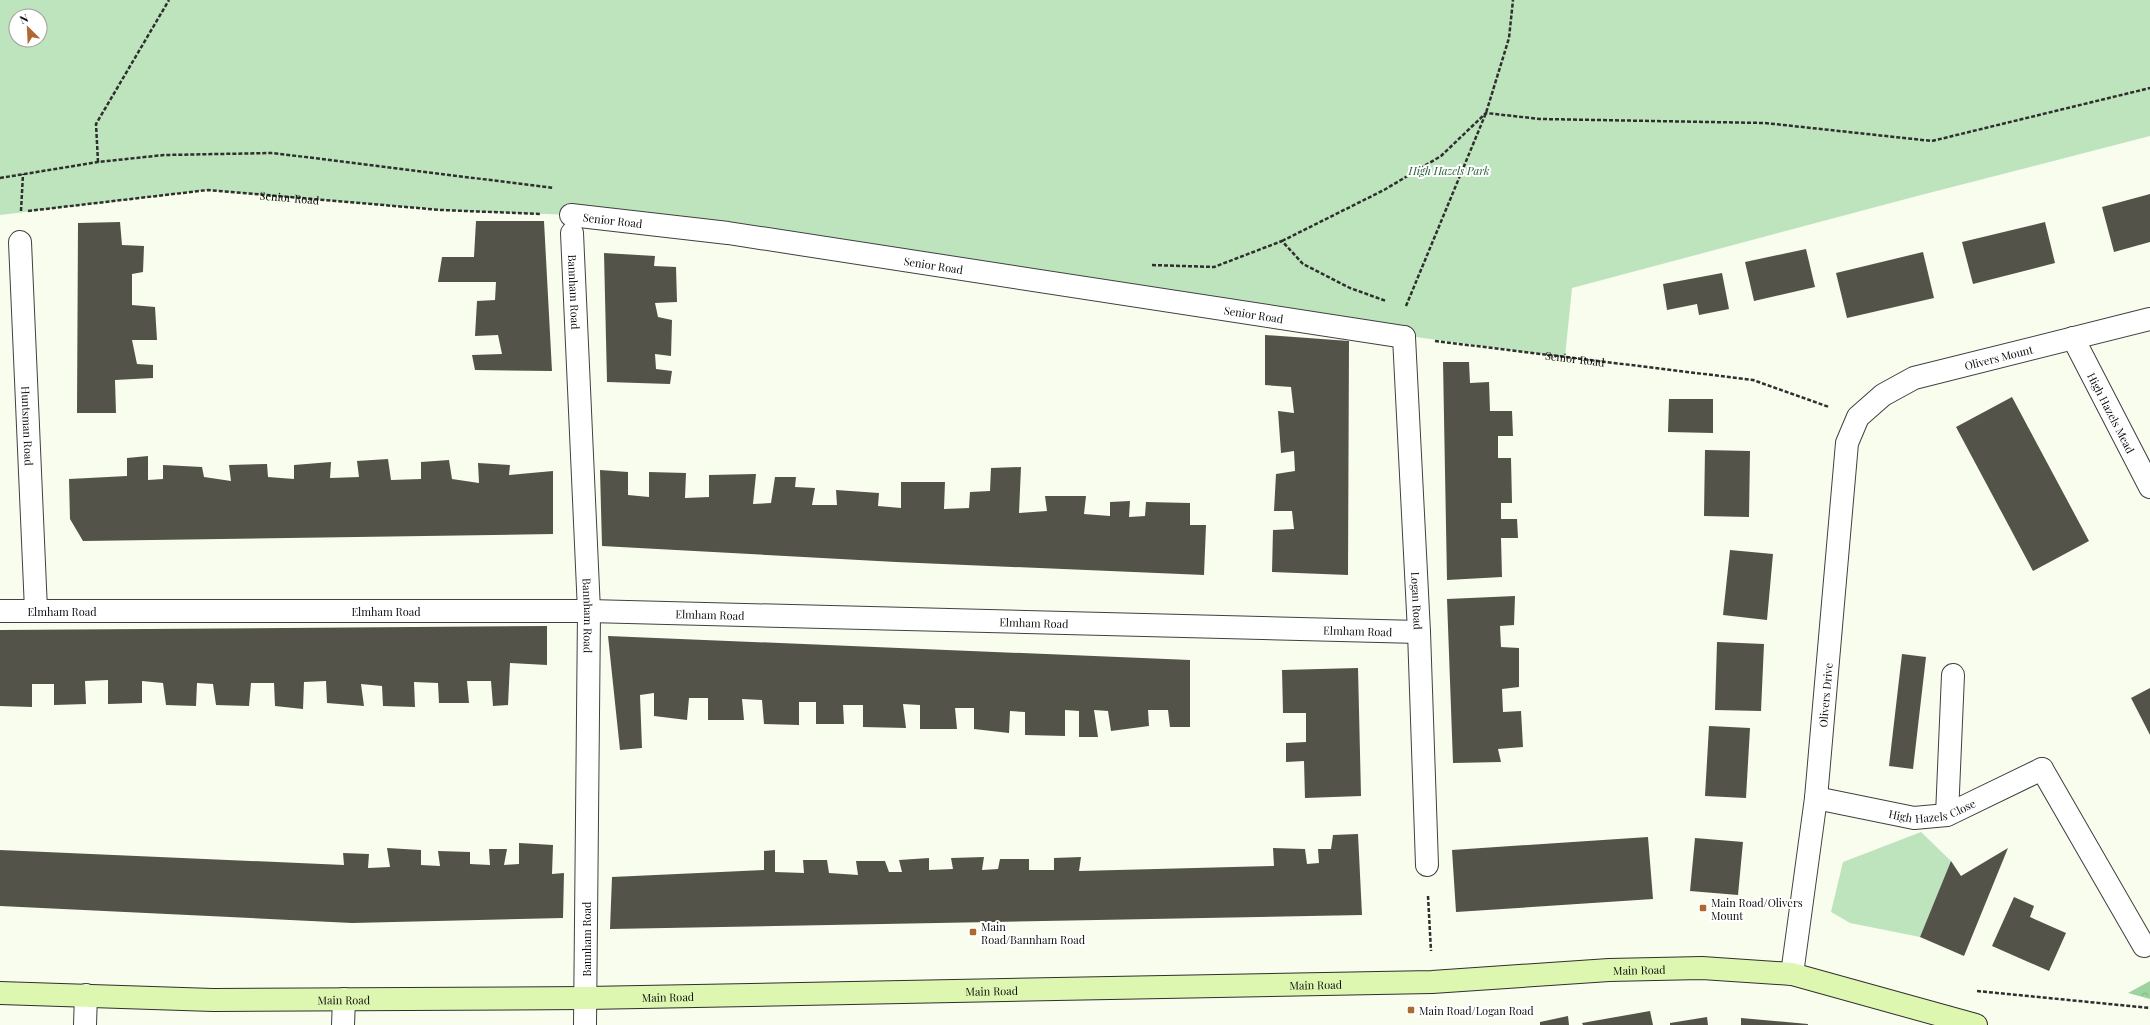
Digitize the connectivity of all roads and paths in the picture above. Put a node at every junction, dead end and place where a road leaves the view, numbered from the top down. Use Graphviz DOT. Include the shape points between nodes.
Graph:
graph roads {
  1 [pos="170,0"];
  2 [pos="1513,0"];
  3 [pos="2150,88"];
  4 [pos="1486,113"];
  5 [pos="98,162"];
  6 [pos="23,174"];
  7 [pos="21,212"];
  8 [pos="14,213"];
  9 [pos="572,224"];
  10 [pos="1282,241"];
  11 [pos="20,242"];
  12 [pos="2150,319"];
  13 [pos="1404,337"];
  14 [pos="2073,338"];
  15 [pos="1858,417"];
  16 [pos="2150,487"];
  17 [pos="36,610"];
  18 [pos="0,611"];
  19 [pos="589,611"];
  20 [pos="1419,632"];
  21 [pos="1953,675"];
  22 [pos="1816,798"];
  23 [pos="1947,815"];
  24 [pos="1427,865"];
  25 [pos="2144,946"];
  26 [pos="1792,974"];
  27 [pos="1432,982"];
  28 [pos="0,993"];
  29 [pos="86,995"];
  30 [pos="586,998"];
  31 [pos="344,1000"];
  32 [pos="2149,1008"];
  33 [pos="1951,1018"];
  34 [pos="85,1025"];
  35 [pos="343,1025"];
  36 [pos="586,1025"];
  37 [pos="1976,1025"];
  1 -- 5 [label="path" via="96,124"];
  2 -- 4 [label="path" via="1509,38"];
  3 -- 4 [label="path" via="1932,141 1765,123 1540,119"];
  4 -- 10 [label="path" via="1441,156 1384,190"];
  4 -- 13 [label="path" via="1405,307"];
  6 -- 7 [label="path"];
  7 -- 8 [label="path, Senior Road"];
  7 -- 9 [label="path, Senior Road" via="208,190"];
  9 -- 13 [label="street, Senior Road" via="736,234"];
  9 -- 19 [label="street, Bannham Road"];
  11 -- 17 [label="street, Huntsman Road"];
  12 -- 14 [label="street, Olivers Mount"];
  13 -- 15 [label="path, Senior Road" via="1753,380"];
  13 -- 20 [label="street, Logan Road"];
  14 -- 15 [label="street, Olivers Mount" via="1914,378 1883,396"];
  14 -- 16 [label="street, High Hazels Mead"];
  15 -- 22 [label="street, Olivers Drive" via="1847,443"];
  17 -- 18 [label="street, Elmham Road"];
  17 -- 19 [label="street, Elmham Road"];
  19 -- 20 [label="street, Elmham Road"];
  19 -- 30 [label="street, Bannham Road"];
  20 -- 24 [label="street, Logan Road"];
  21 -- 23 [label="street"];
  22 -- 23 [label="street, High Hazels Close" via="1914,818"];
  22 -- 26 [label="street, Olivers Drive"];
  23 -- 25 [label="street, High Hazels Close" via="2042,769"];
  24 -- 27 [label="path"];
  26 -- 27 [label="main road, Main Road" via="1702,968 1609,970"];
  26 -- 33 [label="main road, Main Road"];
  27 -- 30 [label="main road, Main Road"];
  28 -- 29 [label="main road, Main Road"];
  29 -- 31 [label="main road, Main Road" via="213,1000"];
  29 -- 34 [label="street"];
  30 -- 31 [label="main road, Main Road"];
  30 -- 36 [label="street, Bannham Road"];
  31 -- 35 [label="street"];
  32 -- 33 [label="path" via="1961,990"];
  33 -- 37 [label="main road, Main Road"];
}
